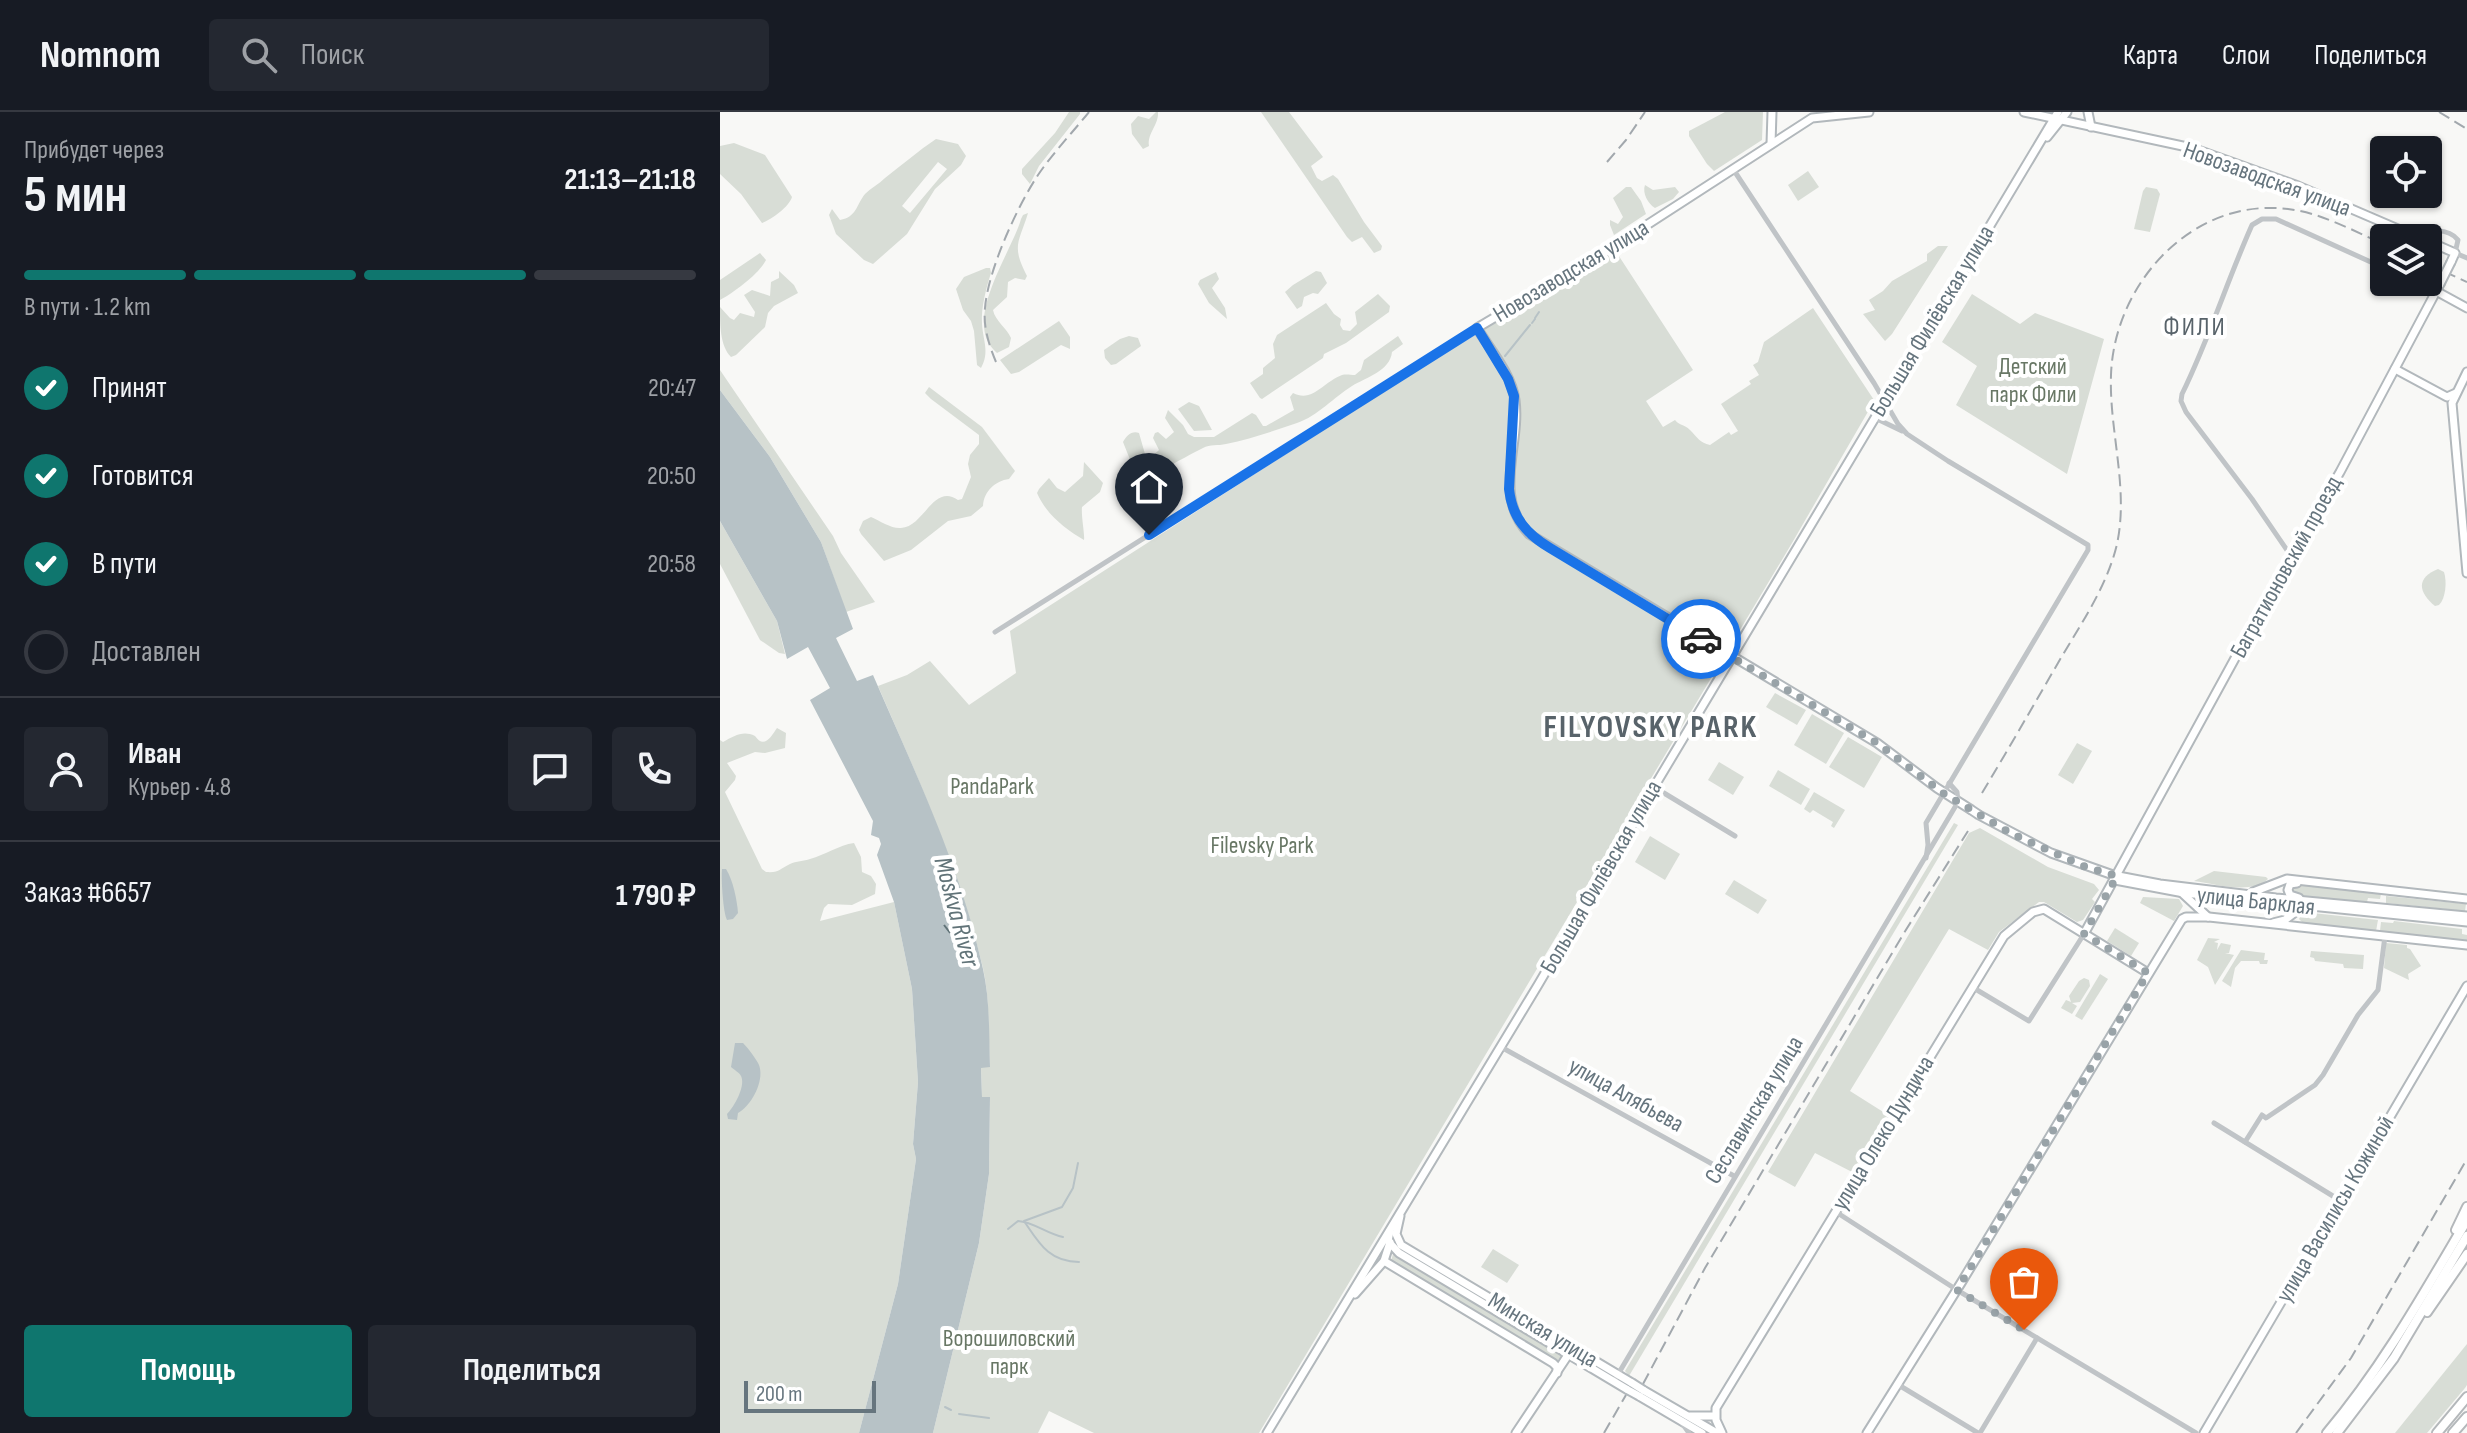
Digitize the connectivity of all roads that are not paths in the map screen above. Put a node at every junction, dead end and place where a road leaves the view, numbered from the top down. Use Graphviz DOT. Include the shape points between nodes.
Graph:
graph roads {
  1 [pos="1772,112"];
  2 [pos="1869,112"];
  3 [pos="2024,112"];
  4 [pos="2067,112"];
  5 [pos="2088,112"];
  6 [pos="2036,113"];
  7 [pos="1810,115"];
  8 [pos="2058,117"];
  9 [pos="2091,127"];
  10 [pos="1771,144"];
  11 [pos="1733,169"];
  12 [pos="2385,224"];
  13 [pos="2442,232"];
  14 [pos="2442,247"];
  15 [pos="2455,253"];
  16 [pos="2467,258"];
  17 [pos="2370,262"];
  18 [pos="2442,279"];
  19 [pos="2442,290"];
  20 [pos="2433,296"];
  21 [pos="2467,308"];
  22 [pos="1477,328"];
  23 [pos="2395,369"];
  24 [pos="2467,372"];
  25 [pos="2450,400"];
  26 [pos="1884,401"];
  27 [pos="1875,418"];
  28 [pos="1907,434"];
  29 [pos="2291,556"];
  30 [pos="2467,573"];
  31 [pos="995,632"];
  32 [pos="1732,658"];
  33 [pos="1949,783"];
  34 [pos="1654,787"];
  35 [pos="1943,793"];
  36 [pos="1958,802"];
  37 [pos="1735,836"];
  38 [pos="1926,858"];
  39 [pos="2116,878"];
  40 [pos="2303,881"];
  41 [pos="2180,892"];
  42 [pos="2239,893"];
  43 [pos="2467,899"];
  44 [pos="2308,904"];
  45 [pos="2294,913"];
  46 [pos="2209,917"];
  47 [pos="2466,919"];
  48 [pos="2259,922"];
  49 [pos="2301,928"];
  50 [pos="2084,934"];
  51 [pos="2385,936"];
  52 [pos="2467,945"];
  53 [pos="2148,973"];
  54 [pos="2467,986"];
  55 [pos="1972,987"];
  56 [pos="1500,1046"];
  57 [pos="2214,1123"];
  58 [pos="2245,1142"];
  59 [pos="1734,1176"];
  60 [pos="2341,1201"];
  61 [pos="2467,1207"];
  62 [pos="1835,1212"];
  63 [pos="2467,1220"];
  64 [pos="1395,1225"];
  65 [pos="2467,1236"];
  66 [pos="1389,1244"];
  67 [pos="1400,1249"];
  68 [pos="2467,1254"];
  69 [pos="1373,1256"];
  70 [pos="1384,1258"];
  71 [pos="2427,1288"];
  72 [pos="1957,1290"];
  73 [pos="1344,1308"];
  74 [pos="2037,1338"];
  75 [pos="1571,1350"];
  76 [pos="2394,1358"];
  77 [pos="1557,1373"];
  78 [pos="1616,1378"];
  79 [pos="1897,1384"];
  80 [pos="1641,1393"];
  81 [pos="2467,1397"];
  82 [pos="1689,1416"];
  83 [pos="1715,1416"];
  84 [pos="2467,1417"];
  85 [pos="1679,1419"];
  86 [pos="1267,1433"];
  87 [pos="1516,1433"];
  88 [pos="1689,1433"];
  89 [pos="1702,1433"];
  90 [pos="1719,1433"];
  91 [pos="1867,1433"];
  92 [pos="1979,1433"];
  93 [pos="2196,1433"];
  94 [pos="2204,1433"];
  95 [pos="2327,1433"];
  96 [pos="2337,1433"];
  97 [pos="2437,1433"];
  98 [pos="2453,1433"];
  1 -- 10 [label="street"];
  2 -- 7 [label="street, Новозаводская улица"];
  3 -- 6 [label="street, Новозаводская улица"];
  4 -- 8 [label="street, Большая Филёвская улица"];
  5 -- 9 [label="street"];
  6 -- 8 [label="street, Новозаводская улица"];
  7 -- 10 [label="street, Новозаводская улица"];
  8 -- 9 [label="street, Новозаводская улица"];
  8 -- 26 [label="street, Большая Филёвская улица"];
  9 -- 12 [label="street, Новозаводская улица" via="2245,166"];
  10 -- 11 [label="street, Новозаводская улица"];
  11 -- 22 [label="street, Новозаводская улица"];
  11 -- 26 [label="street"];
  13 -- 15 [label="street, Новозаводская улица" via="2458,240"];
  14 -- 15 [label="street, Новозаводская улица"];
  15 -- 16 [label="street, Новозаводская улица"];
  15 -- 18 [label="street, Багратионовский проезд, bridge"];
  17 -- 29 [label="street" via="2276,219 2252,225 2182,394 2186,412"];
  19 -- 21 [label="street"];
  20 -- 23 [label="street, Багратионовский проезд"];
  22 -- 31 [label="street, Новозаводская улица"];
  22 -- 32 [label="street, улица Барклая" via="1514,396 1509,489 1525,529"];
  23 -- 25 [label="street"];
  23 -- 29 [label="street, Багратионовский проезд"];
  24 -- 25 [label="street"];
  25 -- 30 [label="street"];
  26 -- 27 [label="street, Большая Филёвская улица"];
  26 -- 28 [label="street"];
  27 -- 28 [label="street"];
  27 -- 32 [label="street, Большая Филёвская улица"];
  28 -- 33 [label="street, Сеславинская улица" via="2088,545"];
  29 -- 39 [label="street, Багратионовский проезд"];
  32 -- 34 [label="street, Большая Филёвская улица"];
  32 -- 35 [label="street, улица Барклая" via="1877,743"];
  33 -- 35 [label="street, Сеславинская улица"];
  33 -- 36 [label="street"];
  34 -- 37 [label="street"];
  34 -- 56 [label="street, Большая Филёвская улица"];
  35 -- 36 [label="street, улица Барклая"];
  35 -- 38 [label="street, Сеславинская улица" via="1926,823"];
  36 -- 38 [label="street, Сеславинская улица"];
  36 -- 39 [label="street, улица Барклая, bridge" via="2051,853"];
  38 -- 59 [label="street, Сеславинская улица"];
  39 -- 41 [label="street, улица Барклая"];
  39 -- 42 [label="street, улица Барклая"];
  39 -- 50 [label="street"];
  40 -- 42 [label="street" via="2281,880"];
  40 -- 43 [label="street"];
  40 -- 44 [label="street" via="2290,884 2289,893"];
  41 -- 44 [label="street, улица Барклая"];
  41 -- 46 [label="street"];
  42 -- 44 [label="street, улица Барклая"];
  44 -- 45 [label="street"];
  44 -- 47 [label="street, улица Барклая"];
  45 -- 48 [label="street" via="2280,922"];
  45 -- 49 [label="street"];
  46 -- 48 [label="street"];
  46 -- 53 [label="street" via="2182,919"];
  48 -- 49 [label="street"];
  49 -- 51 [label="street"];
  50 -- 53 [label="street, улица Олеко Дундича"];
  50 -- 55 [label="street, улица Олеко Дундича" via="2038,909 2004,936"];
  50 -- 55 [label="street" via="2029,1021"];
  51 -- 52 [label="street"];
  51 -- 58 [label="street" via="2378,990 2323,1075 2266,1118 2262,1115"];
  53 -- 72 [label="street"];
  54 -- 60 [label="street, улица Василисы Кожиной"];
  55 -- 62 [label="street, улица Олеко Дундича"];
  56 -- 59 [label="street, улица Алябьева"];
  56 -- 64 [label="street, Большая Филёвская улица"];
  57 -- 58 [label="street"];
  58 -- 60 [label="street"];
  59 -- 78 [label="street, Сеславинская улица"];
  60 -- 94 [label="street, улица Василисы Кожиной"];
  61 -- 71 [label="main road"];
  62 -- 72 [label="street"];
  62 -- 83 [label="street, улица Олеко Дундича"];
  63 -- 71 [label="main road"];
  64 -- 66 [label="street"];
  64 -- 67 [label="street"];
  64 -- 69 [label="street, Большая Филёвская улица"];
  65 -- 76 [label="main road"];
  66 -- 67 [label="street, Минская улица"];
  66 -- 69 [label="street, Большая Филёвская улица"];
  66 -- 70 [label="street, Большая Филёвская улица"];
  67 -- 70 [label="street"];
  67 -- 75 [label="street, Минская улица"];
  68 -- 76 [label="main road"];
  69 -- 73 [label="street, Большая Филёвская улица"];
  70 -- 73 [label="street, Большая Филёвская улица"];
  70 -- 77 [label="street, Минская улица" via="1553,1363"];
  71 -- 95 [label="main road" via="2372,1375"];
  72 -- 74 [label="street"];
  72 -- 79 [label="street"];
  73 -- 86 [label="street, Большая Филёвская улица"];
  74 -- 92 [label="street"];
  74 -- 93 [label="street"];
  75 -- 77 [label="street"];
  75 -- 78 [label="street, Минская улица"];
  76 -- 96 [label="main road"];
  77 -- 87 [label="street"];
  78 -- 80 [label="street, Минская улица, bridge"];
  79 -- 91 [label="street"];
  79 -- 92 [label="street"];
  80 -- 82 [label="street, Минская улица"];
  80 -- 85 [label="street, Минская улица"];
  81 -- 97 [label="main road"];
  82 -- 83 [label="street"];
  82 -- 90 [label="street, Минская улица"];
  83 -- 90 [label="street"];
  84 -- 98 [label="main road"];
  85 -- 88 [label="street"];
  85 -- 89 [label="street, Минская улица"];
}
